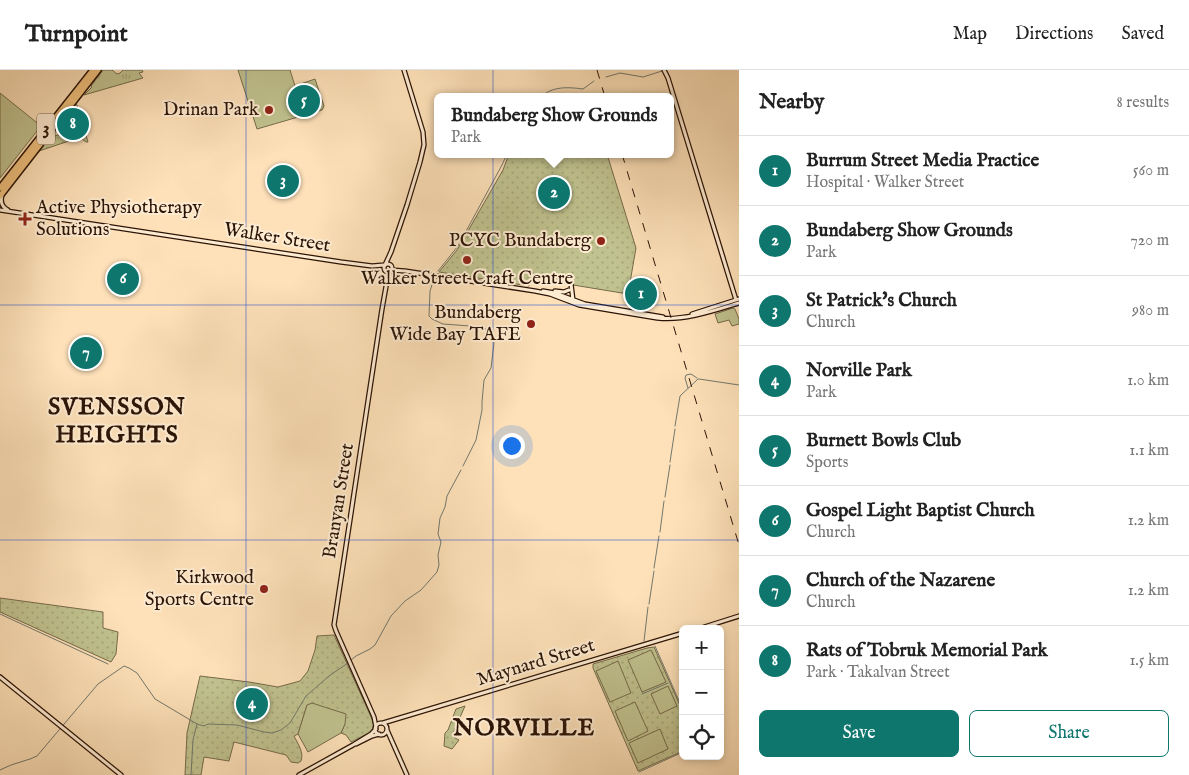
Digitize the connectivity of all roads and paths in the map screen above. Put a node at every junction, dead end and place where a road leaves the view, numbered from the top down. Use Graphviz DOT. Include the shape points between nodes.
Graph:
graph roads {
  1 [pos="92,70"];
  2 [pos="98,70"];
  3 [pos="404,70"];
  4 [pos="665,70"];
  5 [pos="673,93"];
  6 [pos="674,97"];
  7 [pos="1,192"];
  8 [pos="0,211"];
  9 [pos="16,213"];
  10 [pos="391,252"];
  11 [pos="385,265"];
  12 [pos="391,265"];
  13 [pos="372,266"];
  14 [pos="385,271"];
  15 [pos="391,271"];
  16 [pos="405,271"];
  17 [pos="387,281"];
  18 [pos="571,284"];
  19 [pos="569,290"];
  20 [pos="535,291"];
  21 [pos="540,291"];
  22 [pos="566,299"];
  23 [pos="738,299"];
  24 [pos="573,300"];
  25 [pos="739,304"];
  26 [pos="687,316"];
  27 [pos="670,318"];
  28 [pos="739,616"];
  29 [pos="711,625"];
  30 [pos="679,634"];
  31 [pos="0,677"];
  32 [pos="374,717"];
  33 [pos="396,720"];
  34 [pos="382,724"];
  35 [pos="376,728"];
  36 [pos="387,729"];
  37 [pos="380,735"];
  38 [pos="353,745"];
  39 [pos="394,745"];
  40 [pos="121,775"];
  41 [pos="299,775"];
  42 [pos="407,775"];
  1 -- 7 [label="highway, 3"];
  2 -- 7 [label="highway, 3"];
  3 -- 10 [label="street" via="424,145"];
  4 -- 5 [label="street"];
  6 -- 23 [label="street"];
  7 -- 9 [label="street" via="3,206"];
  8 -- 9 [label="street, Walker Street"];
  9 -- 13 [label="street, Walker Street"];
  10 -- 11 [label="street"];
  10 -- 12 [label="street"];
  11 -- 12 [label="street, Walker Street"];
  11 -- 13 [label="street, Walker Street"];
  11 -- 14 [label="street, Branyan Street"];
  12 -- 15 [label="street, Branyan Street"];
  12 -- 16 [label="street"];
  13 -- 14 [label="street, Walker Street"];
  14 -- 15 [label="street, Walker Street"];
  14 -- 17 [label="street, Branyan Street"];
  15 -- 16 [label="street"];
  15 -- 17 [label="street, Branyan Street"];
  16 -- 20 [label="street"];
  17 -- 32 [label="street, Branyan Street" via="334,623"];
  18 -- 24 [label="street"];
  19 -- 21 [label="street"];
  20 -- 21 [label="street"];
  20 -- 22 [label="street"];
  21 -- 22 [label="street"];
  22 -- 24 [label="street"];
  22 -- 27 [label="street" via="597,309"];
  23 -- 26 [label="street"];
  24 -- 27 [label="street"];
  25 -- 26 [label="street"];
  26 -- 27 [label="street"];
  28 -- 29 [label="street"];
  30 -- 33 [label="street, Maynard Street"];
  31 -- 40 [label="street"];
  32 -- 34 [label="street, Branyan Street"];
  32 -- 35 [label="street, Branyan Street"];
  33 -- 34 [label="street, Maynard Street"];
  33 -- 36 [label="street, Maynard Street"];
  34 -- 35 [label="street"];
  34 -- 36 [label="street"];
  35 -- 37 [label="street"];
  35 -- 38 [label="street"];
  36 -- 37 [label="street"];
  36 -- 39 [label="street"];
  37 -- 38 [label="street"];
  37 -- 39 [label="street"];
  38 -- 41 [label="street"];
  39 -- 42 [label="street"];
}
